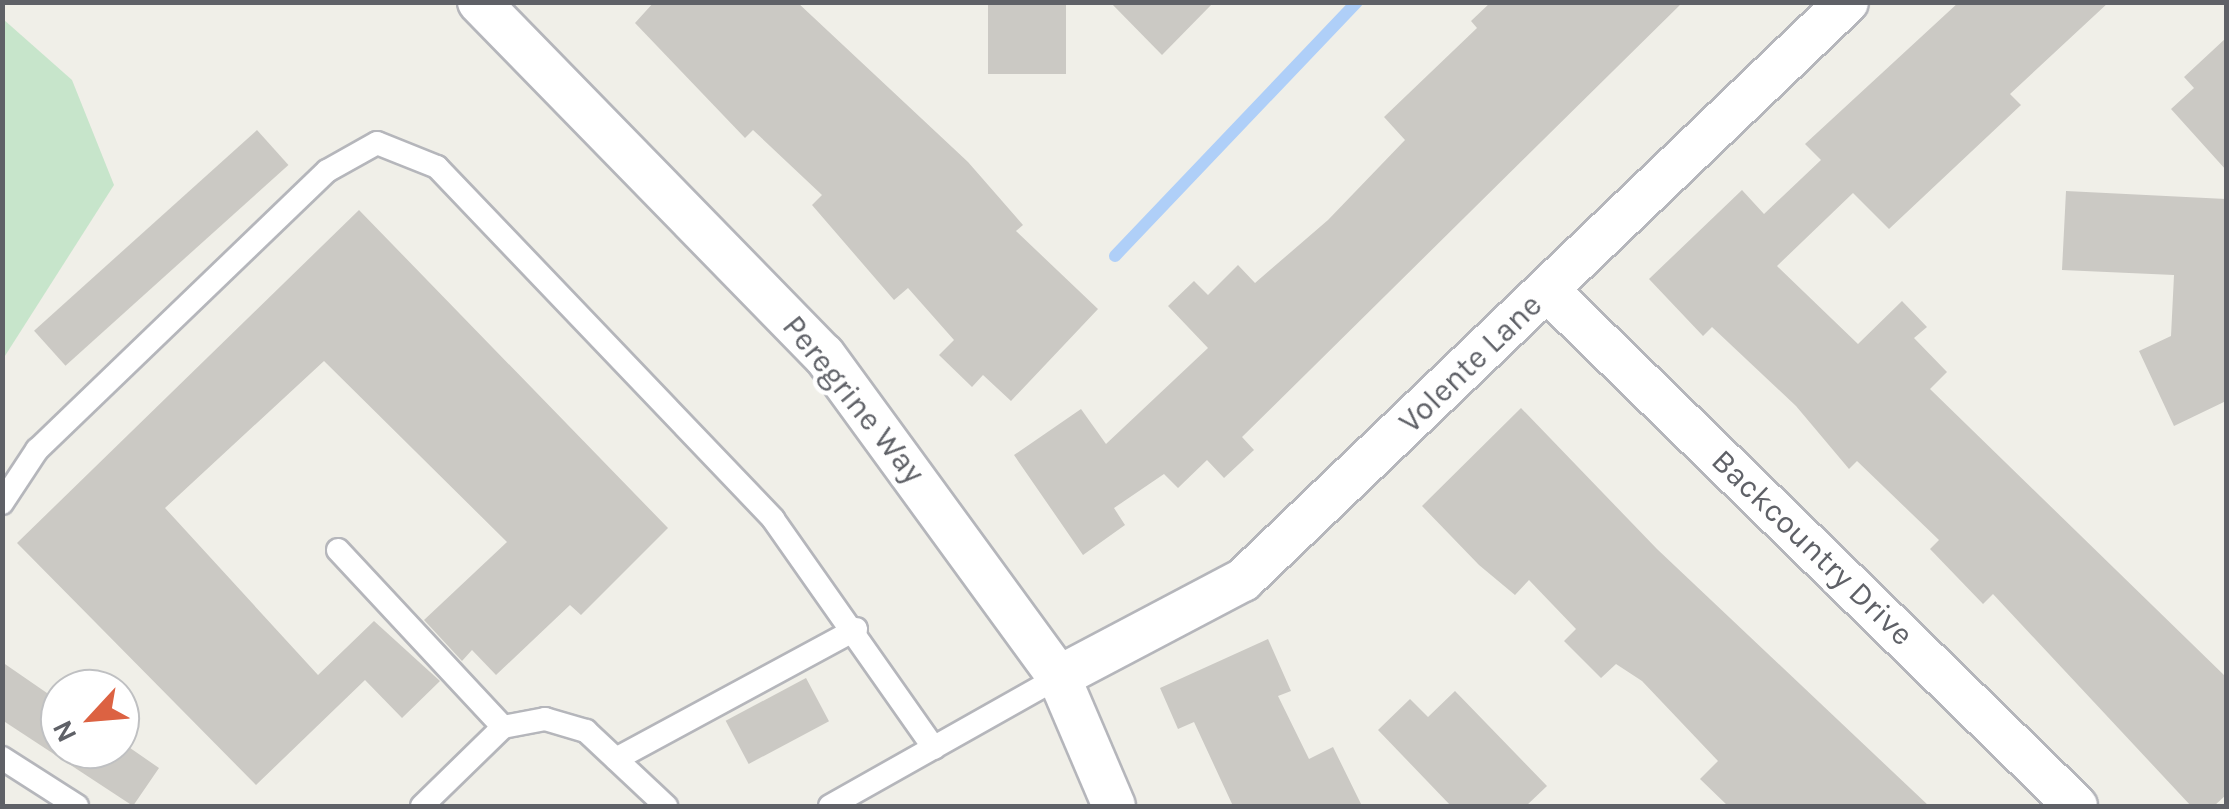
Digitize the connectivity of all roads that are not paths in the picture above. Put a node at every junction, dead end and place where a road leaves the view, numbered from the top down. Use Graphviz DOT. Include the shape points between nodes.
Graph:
graph roads {
  1 [pos="479,2"];
  2 [pos="1846,2"];
  3 [pos="1547,290"];
  4 [pos="2,503"];
  5 [pos="338,550"];
  6 [pos="856,629"];
  7 [pos="1059,677"];
  8 [pos="503,727"];
  9 [pos="934,748"];
  10 [pos="2,758"];
  11 [pos="616,759"];
  12 [pos="76,806"];
  13 [pos="422,806"];
  14 [pos="666,806"];
  15 [pos="830,806"];
  16 [pos="1114,806"];
  17 [pos="2076,806"];
  1 -- 7 [label="street, Peregrine Way" via="824,355"];
  2 -- 3 [label="street, Volente Lane"];
  3 -- 7 [label="street, Volente Lane" via="1243,580"];
  3 -- 17 [label="street, Backcountry Drive"];
  4 -- 6 [label="lane" via="37,450 327,171 377,142 437,167 773,519"];
  5 -- 8 [label="lane"];
  6 -- 9 [label="lane"];
  6 -- 11 [label="lane"];
  7 -- 9 [label="lane"];
  7 -- 16 [label="street, Peregrine Way"];
  8 -- 11 [label="lane" via="545,718 586,731"];
  8 -- 13 [label="lane"];
  9 -- 15 [label="lane"];
  10 -- 12 [label="lane"];
  11 -- 14 [label="lane"];
}
